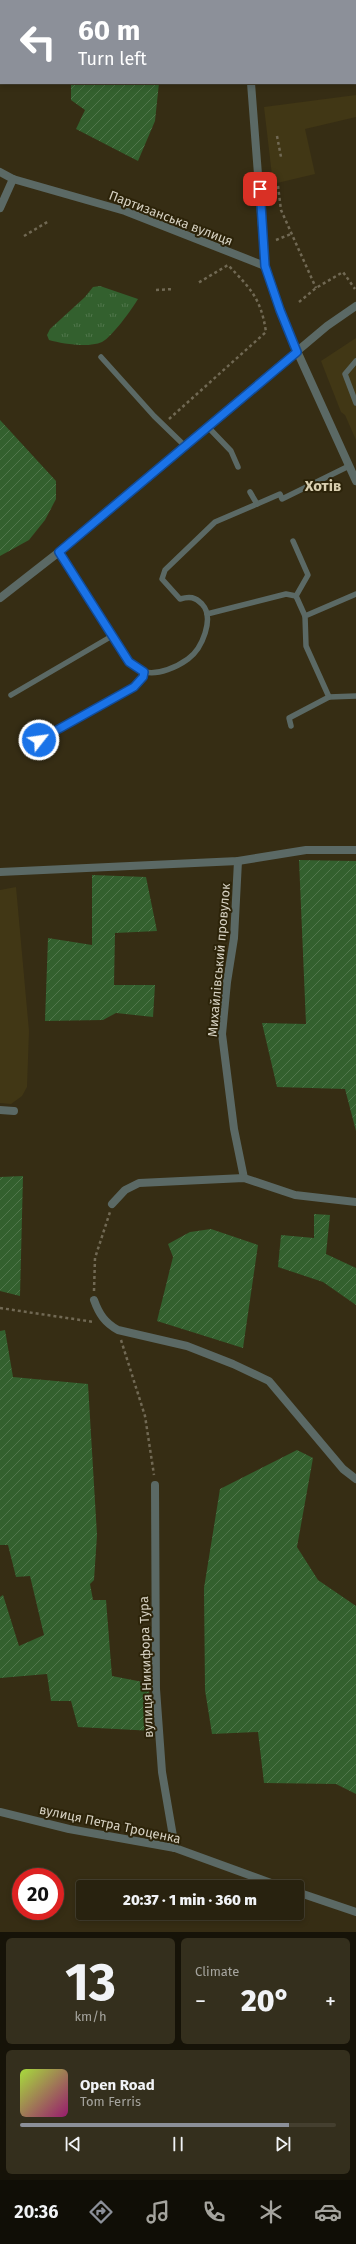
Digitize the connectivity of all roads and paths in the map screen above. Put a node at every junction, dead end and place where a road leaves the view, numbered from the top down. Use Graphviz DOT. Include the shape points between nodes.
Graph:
graph roads {
  1 [pos="251,84"];
  2 [pos="277,136"];
  3 [pos="281,157"];
  4 [pos="0,172"];
  5 [pos="13,180"];
  6 [pos="278,186"];
  7 [pos="0,208"];
  8 [pos="50,221"];
  9 [pos="291,234"];
  10 [pos="24,236"];
  11 [pos="295,238"];
  12 [pos="276,240"];
  13 [pos="265,266"];
  14 [pos="198,283"];
  15 [pos="316,288"];
  16 [pos="174,289"];
  17 [pos="156,290"];
  18 [pos="355,290"];
  19 [pos="299,302"];
  20 [pos="356,306"];
  21 [pos="297,352"];
  22 [pos="102,357"];
  23 [pos="356,361"];
  24 [pos="356,403"];
  25 [pos="163,425"];
  26 [pos="207,426"];
  27 [pos="184,446"];
  28 [pos="349,466"];
  29 [pos="238,467"];
  30 [pos="356,481"];
  31 [pos="250,492"];
  32 [pos="257,504"];
  33 [pos="293,541"];
  34 [pos="59,552"];
  35 [pos="356,594"];
  36 [pos="296,596"];
  37 [pos="0,598"];
  38 [pos="207,614"];
  39 [pos="305,616"];
  40 [pos="112,636"];
  41 [pos="144,672"];
  42 [pos="11,695"];
  43 [pos="356,696"];
  44 [pos="329,697"];
  45 [pos="291,726"];
  46 [pos="39,740"];
  47 [pos="356,850"];
  48 [pos="238,861"];
  49 [pos="0,872"];
  50 [pos="0,1110"];
  51 [pos="14,1111"];
  52 [pos="244,1178"];
  53 [pos="356,1202"];
  54 [pos="112,1204"];
  55 [pos="94,1300"];
  56 [pos="0,1308"];
  57 [pos="108,1325"];
  58 [pos="118,1330"];
  59 [pos="356,1479"];
  60 [pos="155,1485"];
  61 [pos="0,1812"];
  62 [pos="175,1848"];
  63 [pos="263,1880"];
  64 [pos="304,1894"];
  65 [pos="356,1912"];
  1 -- 13 [label="street"];
  2 -- 3 [label="path"];
  4 -- 5 [label="street, Партизанська вулиця"];
  5 -- 7 [label="street"];
  5 -- 13 [label="street, Партизанська вулиця" via="125,211"];
  6 -- 9 [label="path" via="281,210"];
  8 -- 10 [label="path"];
  9 -- 11 [label="path"];
  9 -- 12 [label="path"];
  9 -- 15 [label="path"];
  13 -- 21 [label="street"];
  14 -- 25 [label="path" via="228,265 255,293 264,317 266,332"];
  15 -- 18 [label="path" via="343,272"];
  15 -- 19 [label="path"];
  16 -- 17 [label="path"];
  20 -- 21 [label="street" via="327,326"];
  21 -- 26 [label="street"];
  21 -- 28 [label="street"];
  22 -- 25 [label="lane"];
  23 -- 24 [label="lane" via="344,374"];
  25 -- 27 [label="lane"];
  26 -- 27 [label="street"];
  26 -- 29 [label="lane" via="231,451"];
  27 -- 34 [label="street"];
  28 -- 30 [label="street"];
  28 -- 32 [label="lane" via="282,499 280,494"];
  31 -- 32 [label="lane"];
  32 -- 38 [label="lane" via="215,522 165,570 162,579 180,598 196,598"];
  33 -- 36 [label="lane" via="308,575"];
  34 -- 37 [label="street"];
  34 -- 40 [label="lane"];
  35 -- 39 [label="lane"];
  36 -- 38 [label="lane" via="286,594"];
  36 -- 39 [label="lane"];
  38 -- 41 [label="lane" via="209,620 203,638 189,658 164,671"];
  39 -- 44 [label="lane" via="306,646"];
  40 -- 41 [label="lane" via="129,662"];
  40 -- 42 [label="lane"];
  41 -- 46 [label="lane" via="134,687"];
  43 -- 44 [label="lane"];
  44 -- 45 [label="lane" via="289,718"];
  47 -- 48 [label="street" via="306,850"];
  48 -- 49 [label="street"];
  48 -- 52 [label="street, Михайлівський провулок" via="234,938 222,1034 234,1129"];
  50 -- 51 [label="street"];
  52 -- 53 [label="street" via="295,1195"];
  52 -- 54 [label="street" via="139,1183 125,1190"];
  54 -- 55 [label="path" via="95,1258"];
  55 -- 57 [label="street" via="98,1312"];
  56 -- 57 [label="path"];
  57 -- 58 [label="street"];
  58 -- 59 [label="street" via="187,1346 233,1364 269,1382 343,1469"];
  58 -- 60 [label="path" via="145,1416"];
  60 -- 62 [label="street, вулиця Никифора Тура" via="156,1689 162,1772"];
  61 -- 62 [label="street, вулиця Петра Троценка" via="69,1829"];
  62 -- 63 [label="street, вулиця Петра Троценка"];
  64 -- 65 [label="street"];
}
